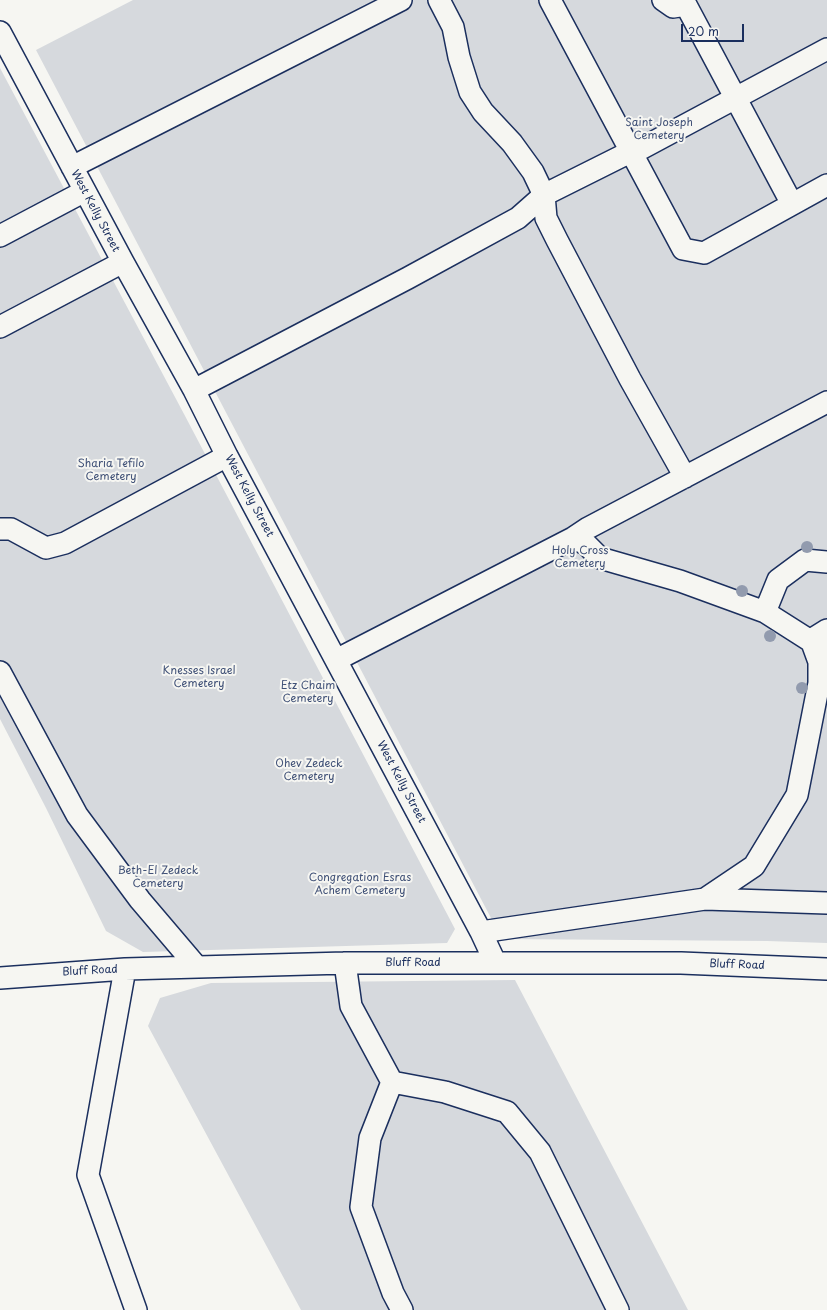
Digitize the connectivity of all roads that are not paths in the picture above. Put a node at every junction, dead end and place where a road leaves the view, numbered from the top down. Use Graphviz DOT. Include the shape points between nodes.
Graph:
graph roads {
  1 [pos="402,0"];
  2 [pos="439,0"];
  3 [pos="550,0"];
  4 [pos="663,0"];
  5 [pos="687,2"];
  6 [pos="1,35"];
  7 [pos="827,50"];
  8 [pos="736,99"];
  9 [pos="632,152"];
  10 [pos="72,167"];
  11 [pos="827,185"];
  12 [pos="85,191"];
  13 [pos="544,195"];
  14 [pos="792,204"];
  15 [pos="0,236"];
  16 [pos="123,262"];
  17 [pos="0,327"];
  18 [pos="194,390"];
  19 [pos="827,402"];
  20 [pos="227,456"];
  21 [pos="685,477"];
  22 [pos="0,529"];
  23 [pos="582,537"];
  24 [pos="827,562"];
  25 [pos="765,612"];
  26 [pos="822,641"];
  27 [pos="336,660"];
  28 [pos="0,672"];
  29 [pos="705,899"];
  30 [pos="827,903"];
  31 [pos="481,932"];
  32 [pos="168,933"];
  33 [pos="495,962"];
  34 [pos="345,963"];
  35 [pos="197,966"];
  36 [pos="164,968"];
  37 [pos="124,969"];
  38 [pos="827,969"];
  39 [pos="0,978"];
  40 [pos="392,1082"];
  41 [pos="136,1310"];
  42 [pos="402,1310"];
  43 [pos="618,1310"];
  1 -- 10 [label="street"];
  2 -- 13 [label="street" via="452,27 470,92 483,112 529,166"];
  3 -- 9 [label="street"];
  4 -- 5 [label="street" via="673,8"];
  5 -- 8 [label="street"];
  6 -- 10 [label="street, West Kelly Street"];
  7 -- 8 [label="street"];
  8 -- 9 [label="street"];
  8 -- 14 [label="street"];
  9 -- 13 [label="street"];
  9 -- 14 [label="street" via="683,249 704,253"];
  10 -- 12 [label="street, West Kelly Street"];
  11 -- 14 [label="street"];
  12 -- 15 [label="street"];
  12 -- 16 [label="street, West Kelly Street"];
  13 -- 18 [label="street" via="518,218"];
  13 -- 21 [label="street" via="546,218 626,372"];
  16 -- 17 [label="street"];
  16 -- 18 [label="street, West Kelly Street"];
  18 -- 20 [label="street, West Kelly Street"];
  19 -- 21 [label="street"];
  20 -- 22 [label="street" via="65,543 46,548 11,529"];
  20 -- 27 [label="street, West Kelly Street"];
  21 -- 23 [label="street"];
  23 -- 25 [label="street" via="600,558 680,581"];
  23 -- 27 [label="street"];
  24 -- 25 [label="street" via="805,560 778,580"];
  25 -- 26 [label="street"];
  26 -- 29 [label="street" via="819,683 797,795 754,866"];
  27 -- 31 [label="street, West Kelly Street"];
  28 -- 32 [label="street" via="77,814 140,900"];
  29 -- 30 [label="street"];
  29 -- 31 [label="street"];
  31 -- 33 [label="street, West Kelly Street"];
  32 -- 35 [label="street"];
  32 -- 36 [label="street"];
  33 -- 34 [label="street, Bluff Road"];
  33 -- 38 [label="street, Bluff Road" via="681,963"];
  34 -- 35 [label="street, Bluff Road"];
  34 -- 40 [label="street" via="351,1006"];
  35 -- 36 [label="street, Bluff Road"];
  36 -- 37 [label="street, Bluff Road"];
  37 -- 39 [label="street, Bluff Road"];
  37 -- 41 [label="street" via="88,1175"];
  40 -- 42 [label="street" via="370,1138 361,1207"];
  40 -- 43 [label="street" via="445,1092 507,1112 540,1152"];
}
